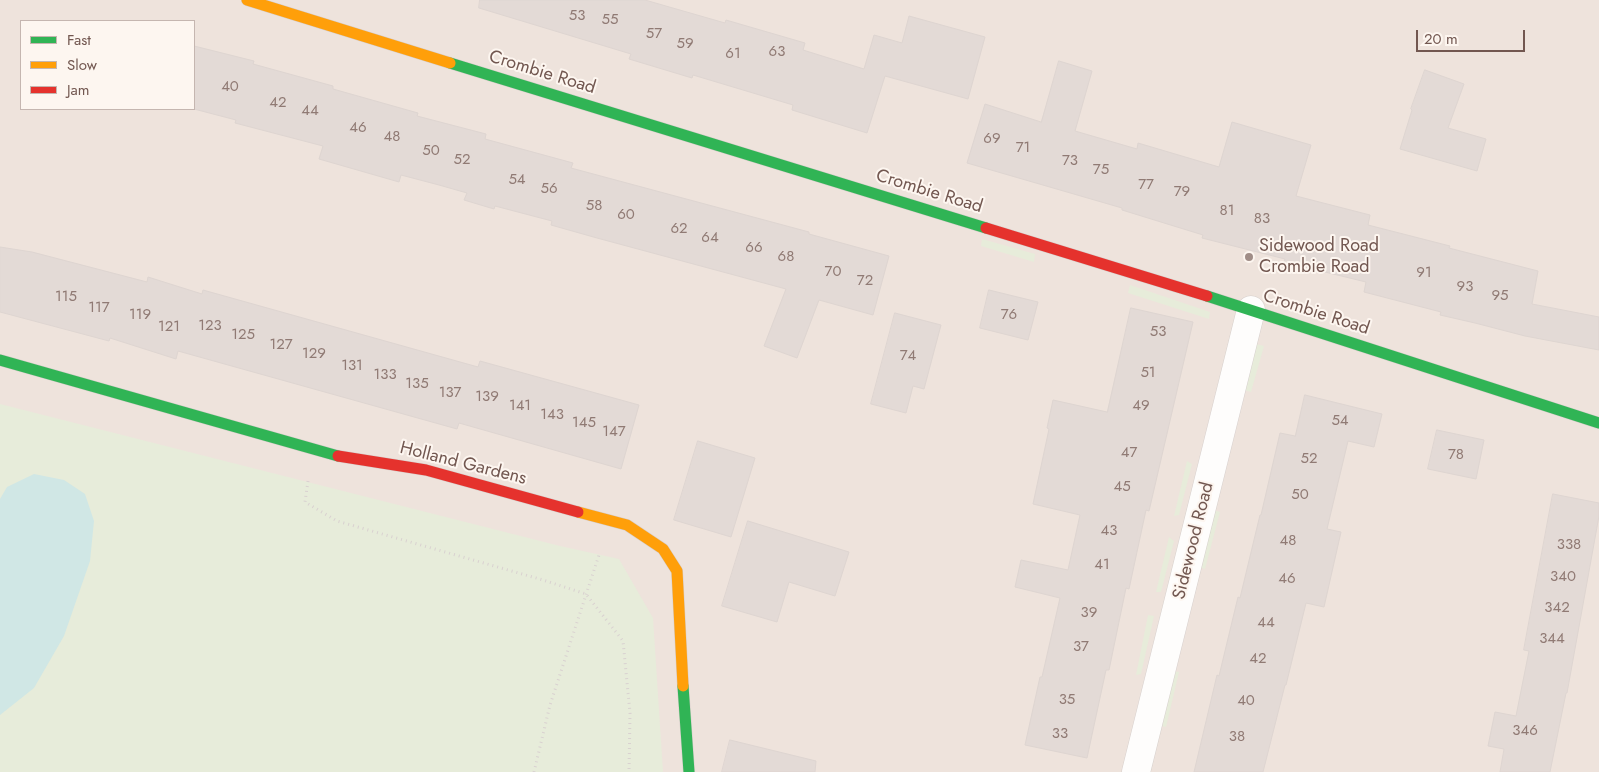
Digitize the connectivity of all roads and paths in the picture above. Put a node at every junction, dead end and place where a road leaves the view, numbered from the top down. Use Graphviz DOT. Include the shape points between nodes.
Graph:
graph roads {
  1 [pos="247,0"];
  2 [pos="1251,310"];
  3 [pos="0,360"];
  4 [pos="1599,423"];
  5 [pos="312,448"];
  6 [pos="610,520"];
  7 [pos="586,594"];
  8 [pos="534,772"];
  9 [pos="630,772"];
  10 [pos="689,772"];
  11 [pos="1136,772"];
  1 -- 2 [label="street, Crombie Road"];
  2 -- 4 [label="street, Crombie Road"];
  2 -- 11 [label="street, Sidewood Road"];
  3 -- 5 [label="street, Holland Gardens"];
  5 -- 6 [label="street, Holland Gardens" via="345,458 426,470"];
  5 -- 7 [label="path" via="304,502 337,521"];
  6 -- 7 [label="path"];
  6 -- 10 [label="street, Holland Gardens" via="627,526 663,549 678,571"];
  7 -- 8 [label="path" via="550,705"];
  7 -- 9 [label="path" via="623,641 630,713"];
}
